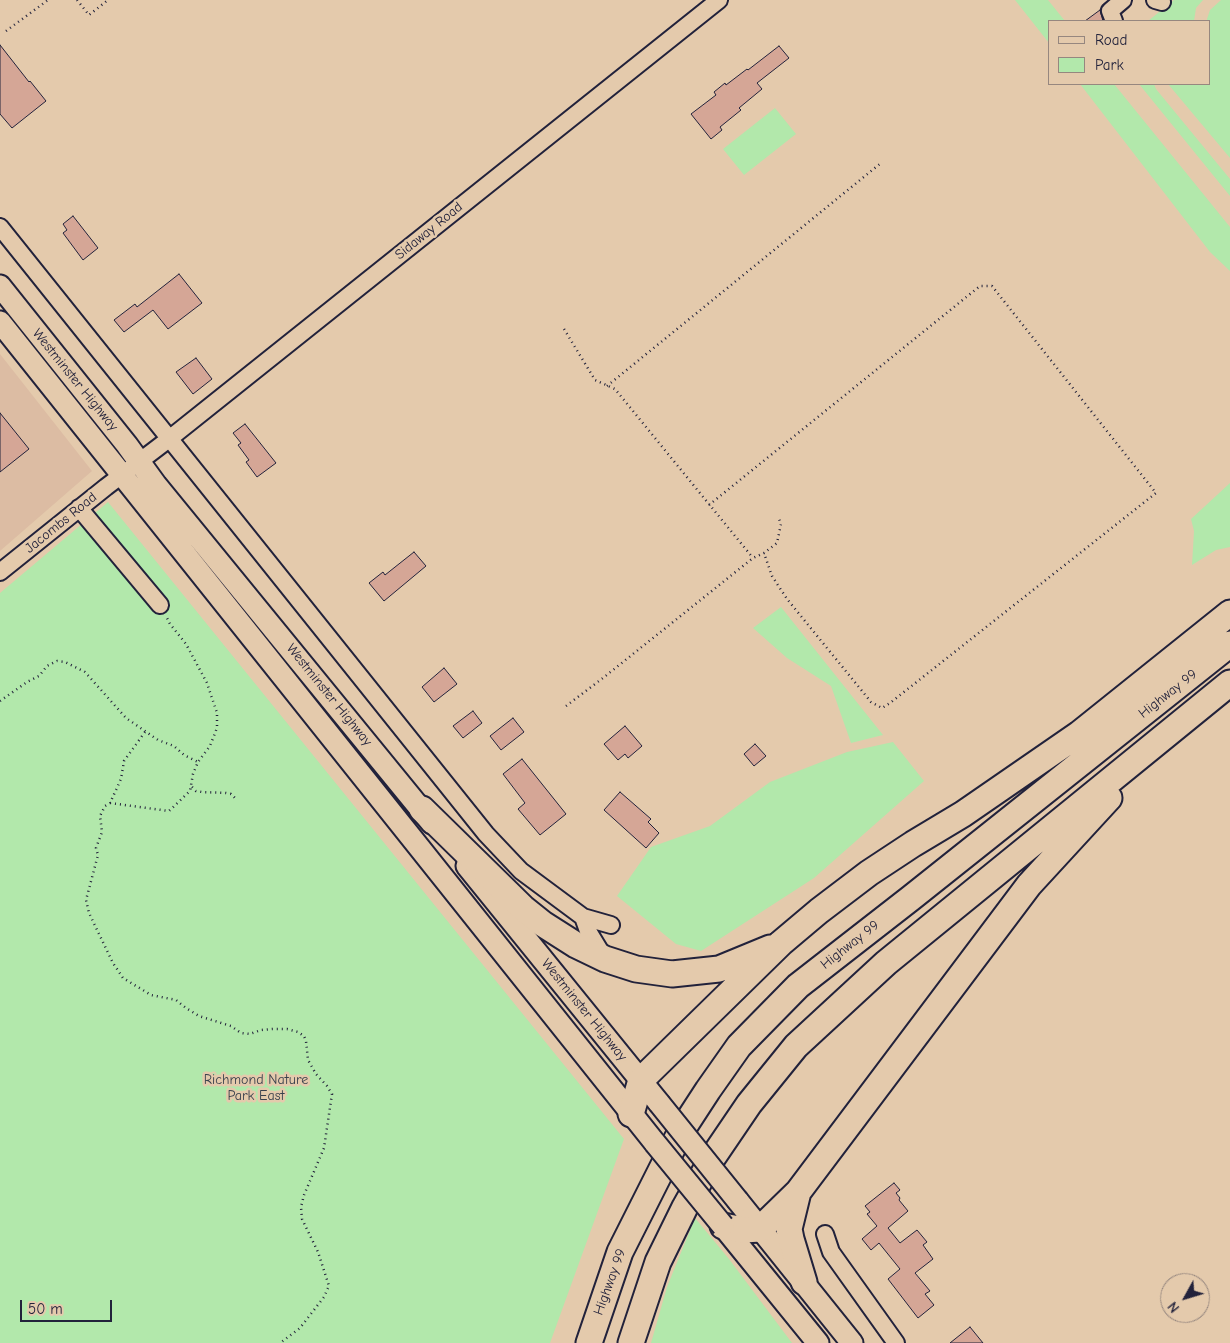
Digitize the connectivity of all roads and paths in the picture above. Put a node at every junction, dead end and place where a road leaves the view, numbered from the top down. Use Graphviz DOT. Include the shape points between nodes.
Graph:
graph roads {
  1 [pos="48,0"];
  2 [pos="77,0"];
  3 [pos="108,0"];
  4 [pos="719,0"];
  5 [pos="1123,0"];
  6 [pos="1133,0"];
  7 [pos="1114,20"];
  8 [pos="6,31"];
  9 [pos="881,163"];
  10 [pos="0,227"];
  11 [pos="0,286"];
  12 [pos="0,322"];
  13 [pos="564,329"];
  14 [pos="608,386"];
  15 [pos="169,440"];
  16 [pos="131,469"];
  17 [pos="709,505"];
  18 [pos="79,508"];
  19 [pos="778,519"];
  20 [pos="764,553"];
  21 [pos="753,558"];
  22 [pos="0,572"];
  23 [pos="160,605"];
  24 [pos="1230,613"];
  25 [pos="1230,644"];
  26 [pos="1230,683"];
  27 [pos="0,701"];
  28 [pos="566,706"];
  29 [pos="145,732"];
  30 [pos="1141,756"];
  31 [pos="198,762"];
  32 [pos="192,787"];
  33 [pos="236,799"];
  34 [pos="110,803"];
  35 [pos="422,809"];
  36 [pos="583,917"];
  37 [pos="611,925"];
  38 [pos="781,943"];
  39 [pos="605,959"];
  40 [pos="641,1080"];
  41 [pos="638,1122"];
  42 [pos="798,1192"];
  43 [pos="723,1226"];
  44 [pos="760,1229"];
  45 [pos="825,1234"];
  46 [pos="804,1282"];
  47 [pos="280,1343"];
  48 [pos="589,1343"];
  49 [pos="630,1343"];
  50 [pos="818,1343"];
  51 [pos="852,1343"];
  52 [pos="896,1343"];
  1 -- 8 [label="path"];
  2 -- 3 [label="path" via="89,16"];
  4 -- 15 [label="street, Sidaway Road"];
  5 -- 7 [label="street" via="1110,11"];
  6 -- 7 [label="street"];
  9 -- 14 [label="path"];
  10 -- 15 [label="street"];
  11 -- 16 [label="main road, Westminster Highway" via="127,444"];
  12 -- 16 [label="main road, Westminster Highway"];
  13 -- 14 [label="path" via="595,380"];
  14 -- 17 [label="path" via="615,389"];
  15 -- 16 [label="street, Sidaway Road"];
  15 -- 36 [label="street" via="486,834 521,870"];
  16 -- 18 [label="street, Jacombs Road"];
  16 -- 35 [label="main road, Westminster Highway" via="156,486"];
  16 -- 41 [label="main road, Westminster Highway"];
  17 -- 20 [label="path" via="980,286 992,286 1156,493 882,708 871,702 787,599 772,576"];
  17 -- 21 [label="path"];
  18 -- 22 [label="street, Jacombs Road"];
  18 -- 23 [label="street"];
  19 -- 20 [label="path" via="781,524 777,543"];
  20 -- 21 [label="path"];
  21 -- 28 [label="path"];
  23 -- 31 [label="path" via="207,683 218,713 217,728 210,746"];
  24 -- 38 [label="highway" via="1079,734 963,814 869,873"];
  25 -- 48 [label="highway, Highway 99" via="798,986 739,1046 680,1133 620,1252"];
  26 -- 30 [label="highway"];
  27 -- 29 [label="path" via="39,676 48,666 57,661 65,662 85,672 126,718"];
  29 -- 31 [label="path"];
  29 -- 34 [label="path" via="124,761 121,780"];
  30 -- 42 [label="highway" via="1114,792 1029,885"];
  30 -- 49 [label="highway" via="886,963 796,1046 749,1104 684,1207 658,1262"];
  31 -- 32 [label="path"];
  32 -- 33 [label="path" via="196,791 231,794"];
  32 -- 34 [label="path" via="169,811"];
  34 -- 47 [label="path" via="100,816 102,832 86,900 88,913 123,978 151,995 176,1000 199,1016 231,1026 241,1033 280,1029 298,1032 306,1041 308,1060 332,1094 324,1148 301,1207 302,1219 318,1252 329,1286 300,1328"];
  35 -- 39 [label="highway" via="523,908 576,945"];
  35 -- 40 [label="main road, Westminster Highway"];
  36 -- 37 [label="street"];
  36 -- 39 [label="street"];
  38 -- 39 [label="highway" via="719,969 672,974 636,969"];
  38 -- 40 [label="highway"];
  40 -- 41 [label="highway"];
  40 -- 44 [label="main road, Westminster Highway, bridge"];
  41 -- 43 [label="main road, Westminster Highway, bridge"];
  42 -- 44 [label="highway"];
  42 -- 46 [label="highway" via="790,1239"];
  43 -- 44 [label="highway"];
  43 -- 50 [label="main road"];
  44 -- 46 [label="main road"];
  45 -- 52 [label="street" via="831,1252"];
  46 -- 51 [label="main road"];
}
